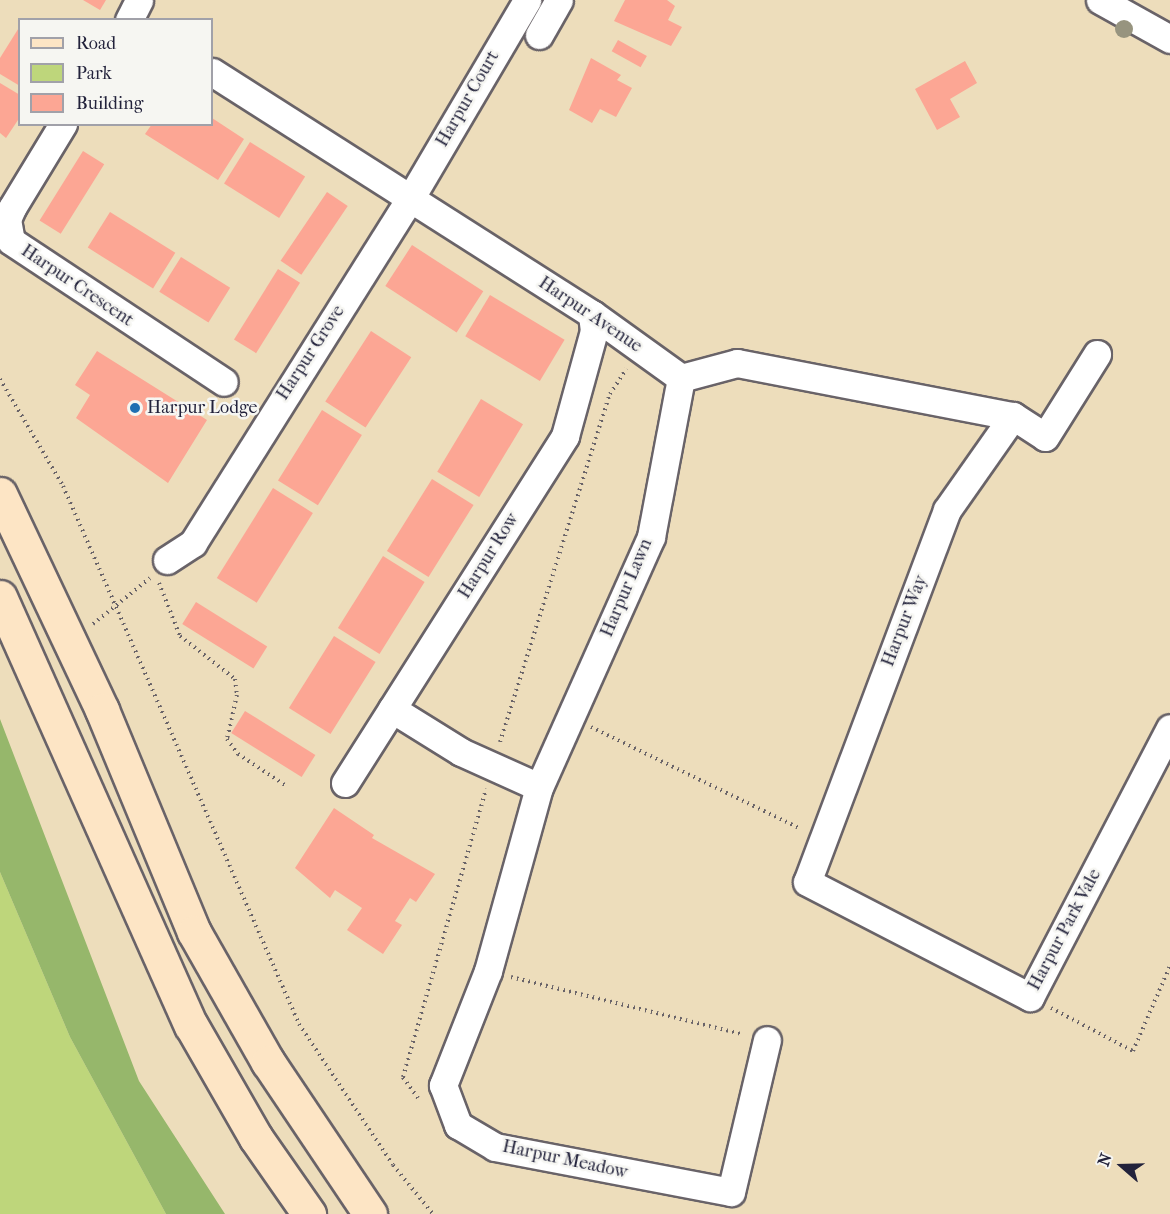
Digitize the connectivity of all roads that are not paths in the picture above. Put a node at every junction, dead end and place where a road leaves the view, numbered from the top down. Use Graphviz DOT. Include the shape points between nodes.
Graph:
graph roads {
  1 [pos="139,0"];
  2 [pos="526,0"];
  3 [pos="559,0"];
  4 [pos="1106,1"];
  5 [pos="129,18"];
  6 [pos="539,35"];
  7 [pos="1170,39"];
  8 [pos="213,73"];
  9 [pos="62,126"];
  10 [pos="410,199"];
  11 [pos="592,314"];
  12 [pos="1096,354"];
  13 [pos="681,378"];
  14 [pos="224,382"];
  15 [pos="1013,416"];
  16 [pos="0,494"];
  17 [pos="160,568"];
  18 [pos="0,597"];
  19 [pos="392,709"];
  20 [pos="1170,728"];
  21 [pos="345,783"];
  22 [pos="539,788"];
  23 [pos="823,840"];
  24 [pos="766,1040"];
  25 [pos="309,1214"];
  26 [pos="370,1214"];
  1 -- 5 [label="street"];
  2 -- 10 [label="street, Harpur Court"];
  3 -- 6 [label="street"];
  4 -- 7 [label="street"];
  8 -- 10 [label="street, Harpur Avenue"];
  9 -- 14 [label="street, Harpur Crescent" via="7,219 11,241"];
  10 -- 11 [label="street, Harpur Avenue"];
  10 -- 17 [label="street, Harpur Grove" via="193,543"];
  11 -- 13 [label="street, Harpur Avenue"];
  11 -- 19 [label="street, Harpur Row" via="594,331 565,436"];
  12 -- 15 [label="street" via="1045,437"];
  13 -- 15 [label="street" via="737,363"];
  13 -- 22 [label="street, Harpur Lawn" via="651,537"];
  15 -- 23 [label="street, Harpur Way" via="947,510"];
  16 -- 26 [label="main road" via="71,641 194,932 268,1062"];
  18 -- 25 [label="main road" via="191,1025 256,1138"];
  19 -- 21 [label="street, Harpur Row"];
  19 -- 22 [label="street" via="461,752"];
  20 -- 23 [label="street, Harpur Park Vale" via="1030,998 807,882"];
  22 -- 24 [label="street, Harpur Meadow" via="488,971 443,1086 458,1125 495,1147 731,1192"];
}
